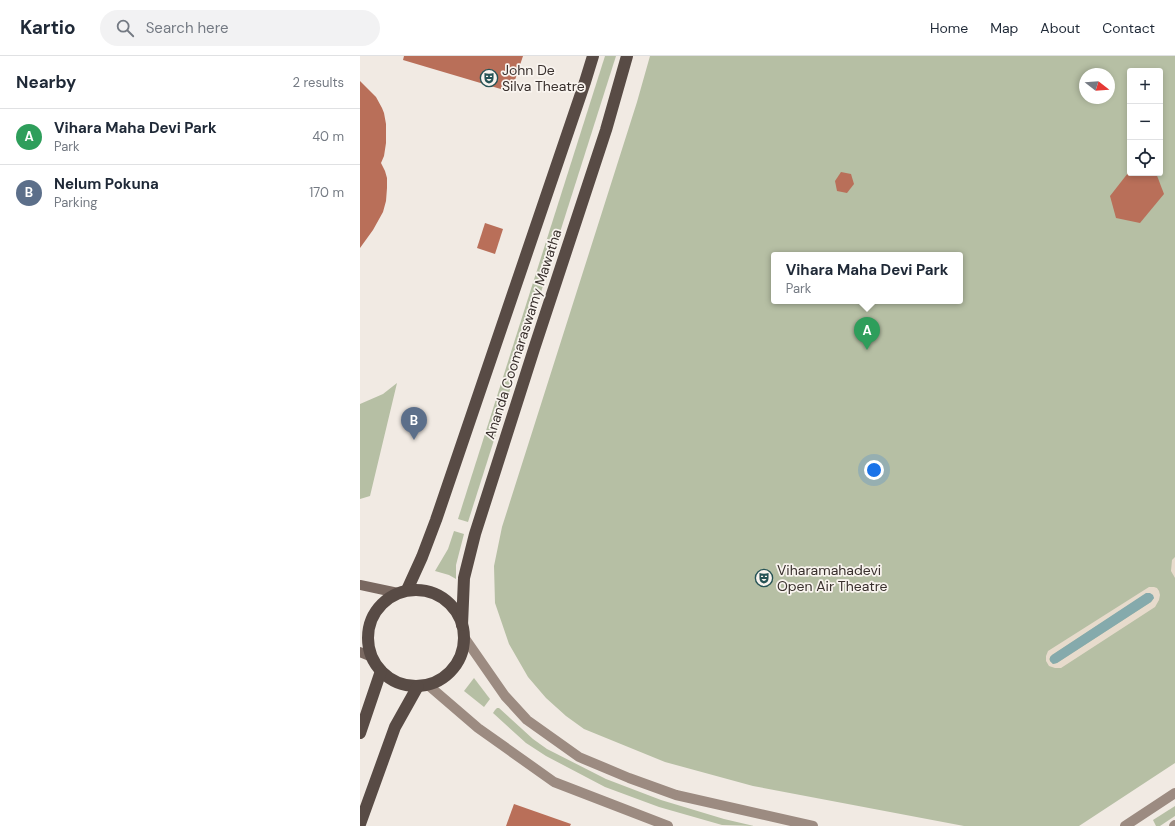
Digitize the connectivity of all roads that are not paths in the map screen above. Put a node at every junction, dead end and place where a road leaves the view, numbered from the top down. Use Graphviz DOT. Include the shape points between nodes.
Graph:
graph roads {
  1 [pos="593,56"];
  2 [pos="627,56"];
  3 [pos="360,585"];
  4 [pos="403,592"];
  5 [pos="463,631"];
  6 [pos="360,652"];
  7 [pos="372,657"];
  8 [pos="381,671"];
  9 [pos="423,685"];
  10 [pos="360,733"];
  11 [pos="1175,793"];
  12 [pos="1134,819"];
  13 [pos="360,824"];
  14 [pos="668,826"];
  15 [pos="814,826"];
  16 [pos="1121,826"];
  17 [pos="1125,826"];
  1 -- 4 [label="highway, Ananda Coomaraswamy Mawatha" via="436,520 422,557"];
  2 -- 5 [label="highway, Ananda Coomaraswamy Mawatha" via="606,130 475,534 464,578"];
  3 -- 4 [label="main road"];
  4 -- 5 [label="highway" via="421,590 435,593 447,601 456,612"];
  4 -- 7 [label="highway" via="385,601 375,613 369,627 368,642"];
  5 -- 9 [label="highway" via="462,653 454,667 442,678"];
  5 -- 15 [label="main road" via="505,696 527,720 579,757 676,795"];
  6 -- 7 [label="main road"];
  7 -- 8 [label="highway"];
  8 -- 9 [label="highway" via="404,685"];
  8 -- 10 [label="highway"];
  9 -- 13 [label="highway" via="395,727"];
  9 -- 14 [label="main road" via="554,782"];
  11 -- 12 [label="main road"];
  12 -- 16 [label="main road"];
  12 -- 17 [label="main road"];
}
